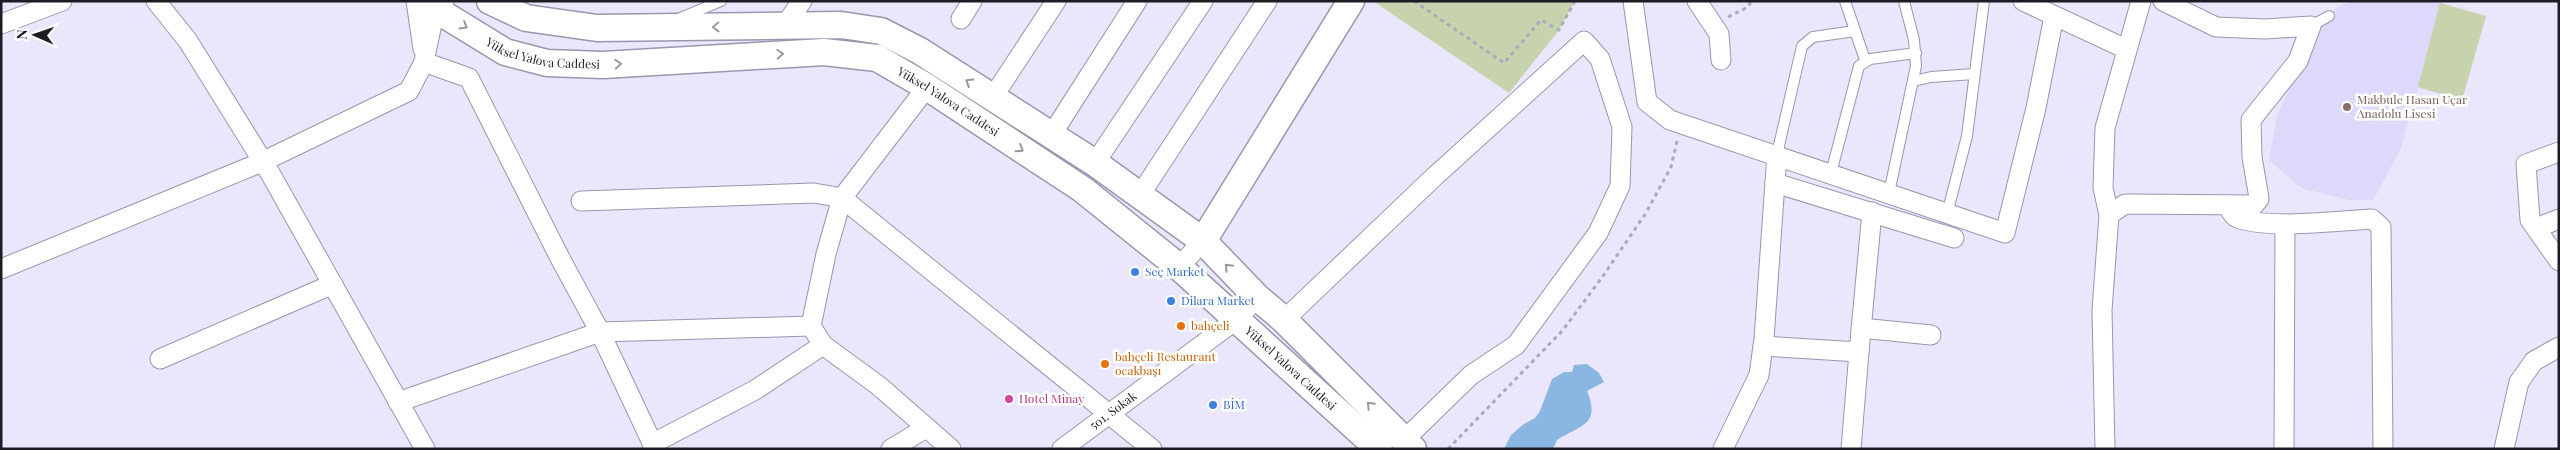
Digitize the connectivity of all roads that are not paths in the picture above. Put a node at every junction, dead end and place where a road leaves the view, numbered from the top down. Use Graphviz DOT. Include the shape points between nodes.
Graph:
graph roads {
  1 [pos="62,1"];
  2 [pos="490,1"];
  3 [pos="721,1"];
  4 [pos="802,1"];
  5 [pos="972,1"];
  6 [pos="1056,1"];
  7 [pos="1137,1"];
  8 [pos="1203,1"];
  9 [pos="1267,1"];
  10 [pos="1351,1"];
  11 [pos="1633,1"];
  12 [pos="1697,1"];
  13 [pos="1845,1"];
  14 [pos="1904,1"];
  15 [pos="1984,1"];
  16 [pos="2024,1"];
  17 [pos="2142,1"];
  18 [pos="2163,1"];
  19 [pos="161,3"];
  20 [pos="430,3"];
  21 [pos="2054,16"];
  22 [pos="2329,16"];
  23 [pos="961,19"];
  24 [pos="2,23"];
  25 [pos="785,25"];
  26 [pos="2310,26"];
  27 [pos="654,28"];
  28 [pos="1855,31"];
  29 [pos="2126,49"];
  30 [pos="1916,53"];
  31 [pos="1721,60"];
  32 [pos="1866,60"];
  33 [pos="424,62"];
  34 [pos="1974,74"];
  35 [pos="1914,81"];
  36 [pos="927,87"];
  37 [pos="993,97"];
  38 [pos="1052,134"];
  39 [pos="2559,152"];
  40 [pos="1777,154"];
  41 [pos="262,162"];
  42 [pos="1095,163"];
  43 [pos="1831,173"];
  44 [pos="1775,183"];
  45 [pos="1889,193"];
  46 [pos="1140,195"];
  47 [pos="842,198"];
  48 [pos="581,201"];
  49 [pos="2228,205"];
  50 [pos="1872,212"];
  51 [pos="1948,214"];
  52 [pos="2109,215"];
  53 [pos="2559,219"];
  54 [pos="2285,224"];
  55 [pos="2536,228"];
  56 [pos="1954,238"];
  57 [pos="1203,241"];
  58 [pos="2559,261"];
  59 [pos="1179,267"];
  60 [pos="1,269"];
  61 [pos="332,284"];
  62 [pos="1257,297"];
  63 [pos="1237,319"];
  64 [pos="1284,320"];
  65 [pos="811,326"];
  66 [pos="1860,328"];
  67 [pos="600,332"];
  68 [pos="1931,335"];
  69 [pos="823,345"];
  70 [pos="1763,346"];
  71 [pos="2559,347"];
  72 [pos="1859,352"];
  73 [pos="160,359"];
  74 [pos="398,402"];
  75 [pos="1110,414"];
  76 [pos="926,428"];
  77 [pos="1409,444"];
  78 [pos="654,446"];
  79 [pos="425,449"];
  80 [pos="891,449"];
  81 [pos="951,449"];
  82 [pos="1062,449"];
  83 [pos="1152,449"];
  84 [pos="1379,449"];
  85 [pos="1723,449"];
  86 [pos="1851,449"];
  87 [pos="2105,449"];
  88 [pos="2284,449"];
  89 [pos="2383,449"];
  90 [pos="2504,449"];
  1 -- 24 [label="street"];
  2 -- 27 [label="main road" via="526,18 597,28"];
  3 -- 27 [label="lane"];
  4 -- 25 [label="street"];
  5 -- 23 [label="street"];
  6 -- 37 [label="street"];
  7 -- 38 [label="street"];
  8 -- 42 [label="street"];
  9 -- 46 [label="street"];
  10 -- 57 [label="main road"];
  11 -- 40 [label="street" via="1647,102 1670,120"];
  12 -- 31 [label="street" via="1719,34"];
  13 -- 28 [label="lane"];
  14 -- 30 [label="lane"];
  15 -- 34 [label="lane"];
  16 -- 21 [label="street"];
  17 -- 29 [label="street"];
  18 -- 26 [label="street" via="2216,27 2265,29"];
  19 -- 41 [label="street"];
  20 -- 33 [label="street"];
  20 -- 36 [label="main road, Yüksel Yalova Caddesi, one-way" via="505,52 547,63 603,65 824,52 877,58"];
  21 -- 29 [label="street"];
  21 -- 51 [label="street" via="2006,233"];
  22 -- 26 [label="lane"];
  25 -- 27 [label="main road, one-way"];
  37 -- 25 [label="main road, one-way" via="920,51 881,31 842,24"];
  26 -- 49 [label="street" via="2298,61 2251,120 2258,199 2254,204"];
  28 -- 32 [label="lane"];
  28 -- 40 [label="lane" via="1813,37 1802,46"];
  29 -- 52 [label="street" via="2105,128 2103,188"];
  30 -- 32 [label="lane"];
  30 -- 35 [label="lane"];
  32 -- 43 [label="lane" via="1857,69"];
  33 -- 41 [label="street" via="409,91"];
  33 -- 67 [label="street" via="469,78"];
  34 -- 35 [label="lane"];
  34 -- 51 [label="lane" via="1967,136"];
  35 -- 45 [label="lane"];
  36 -- 47 [label="street"];
  36 -- 59 [label="main road, Yüksel Yalova Caddesi, one-way" via="1082,189"];
  37 -- 38 [label="main road"];
  38 -- 42 [label="main road"];
  39 -- 55 [label="street" via="2526,164 2530,220"];
  40 -- 43 [label="street"];
  40 -- 44 [label="street"];
  41 -- 60 [label="street"];
  41 -- 61 [label="street"];
  42 -- 46 [label="main road"];
  43 -- 45 [label="street"];
  44 -- 50 [label="street"];
  44 -- 70 [label="street"];
  45 -- 51 [label="street"];
  46 -- 57 [label="main road"];
  47 -- 48 [label="street" via="814,193"];
  47 -- 65 [label="street"];
  47 -- 75 [label="street"];
  49 -- 52 [label="street" via="2125,204"];
  49 -- 54 [label="street" via="2232,214 2240,219"];
  50 -- 56 [label="street"];
  50 -- 66 [label="street"];
  52 -- 87 [label="street" via="2102,310"];
  53 -- 55 [label="street"];
  54 -- 88 [label="street"];
  54 -- 89 [label="street" via="2372,219 2381,227"];
  55 -- 58 [label="street"];
  57 -- 59 [label="street"];
  62 -- 57 [label="main road, one-way"];
  59 -- 63 [label="main road, Yüksel Yalova Caddesi"];
  61 -- 73 [label="street"];
  61 -- 74 [label="street"];
  62 -- 63 [label="street, 501. Sokak"];
  62 -- 64 [label="main road"];
  63 -- 75 [label="street, 501. Sokak"];
  63 -- 84 [label="main road, Yüksel Yalova Caddesi"];
  77 -- 64 [label="main road, one-way"];
  64 -- 77 [label="street" via="1434,177 1584,41 1600,60 1622,126 1620,186 1598,233 1516,345 1471,375"];
  65 -- 67 [label="street"];
  65 -- 69 [label="street"];
  66 -- 68 [label="street"];
  66 -- 72 [label="street"];
  67 -- 74 [label="street"];
  67 -- 78 [label="street"];
  69 -- 76 [label="street" via="879,386"];
  69 -- 78 [label="street" via="755,390"];
  70 -- 72 [label="street"];
  70 -- 85 [label="street" via="1759,376"];
  71 -- 90 [label="street" via="2534,361 2519,382"];
  72 -- 86 [label="street"];
  74 -- 79 [label="street"];
  75 -- 82 [label="street, 501. Sokak"];
  75 -- 83 [label="street"];
  76 -- 80 [label="street"];
  76 -- 81 [label="street"];
}
